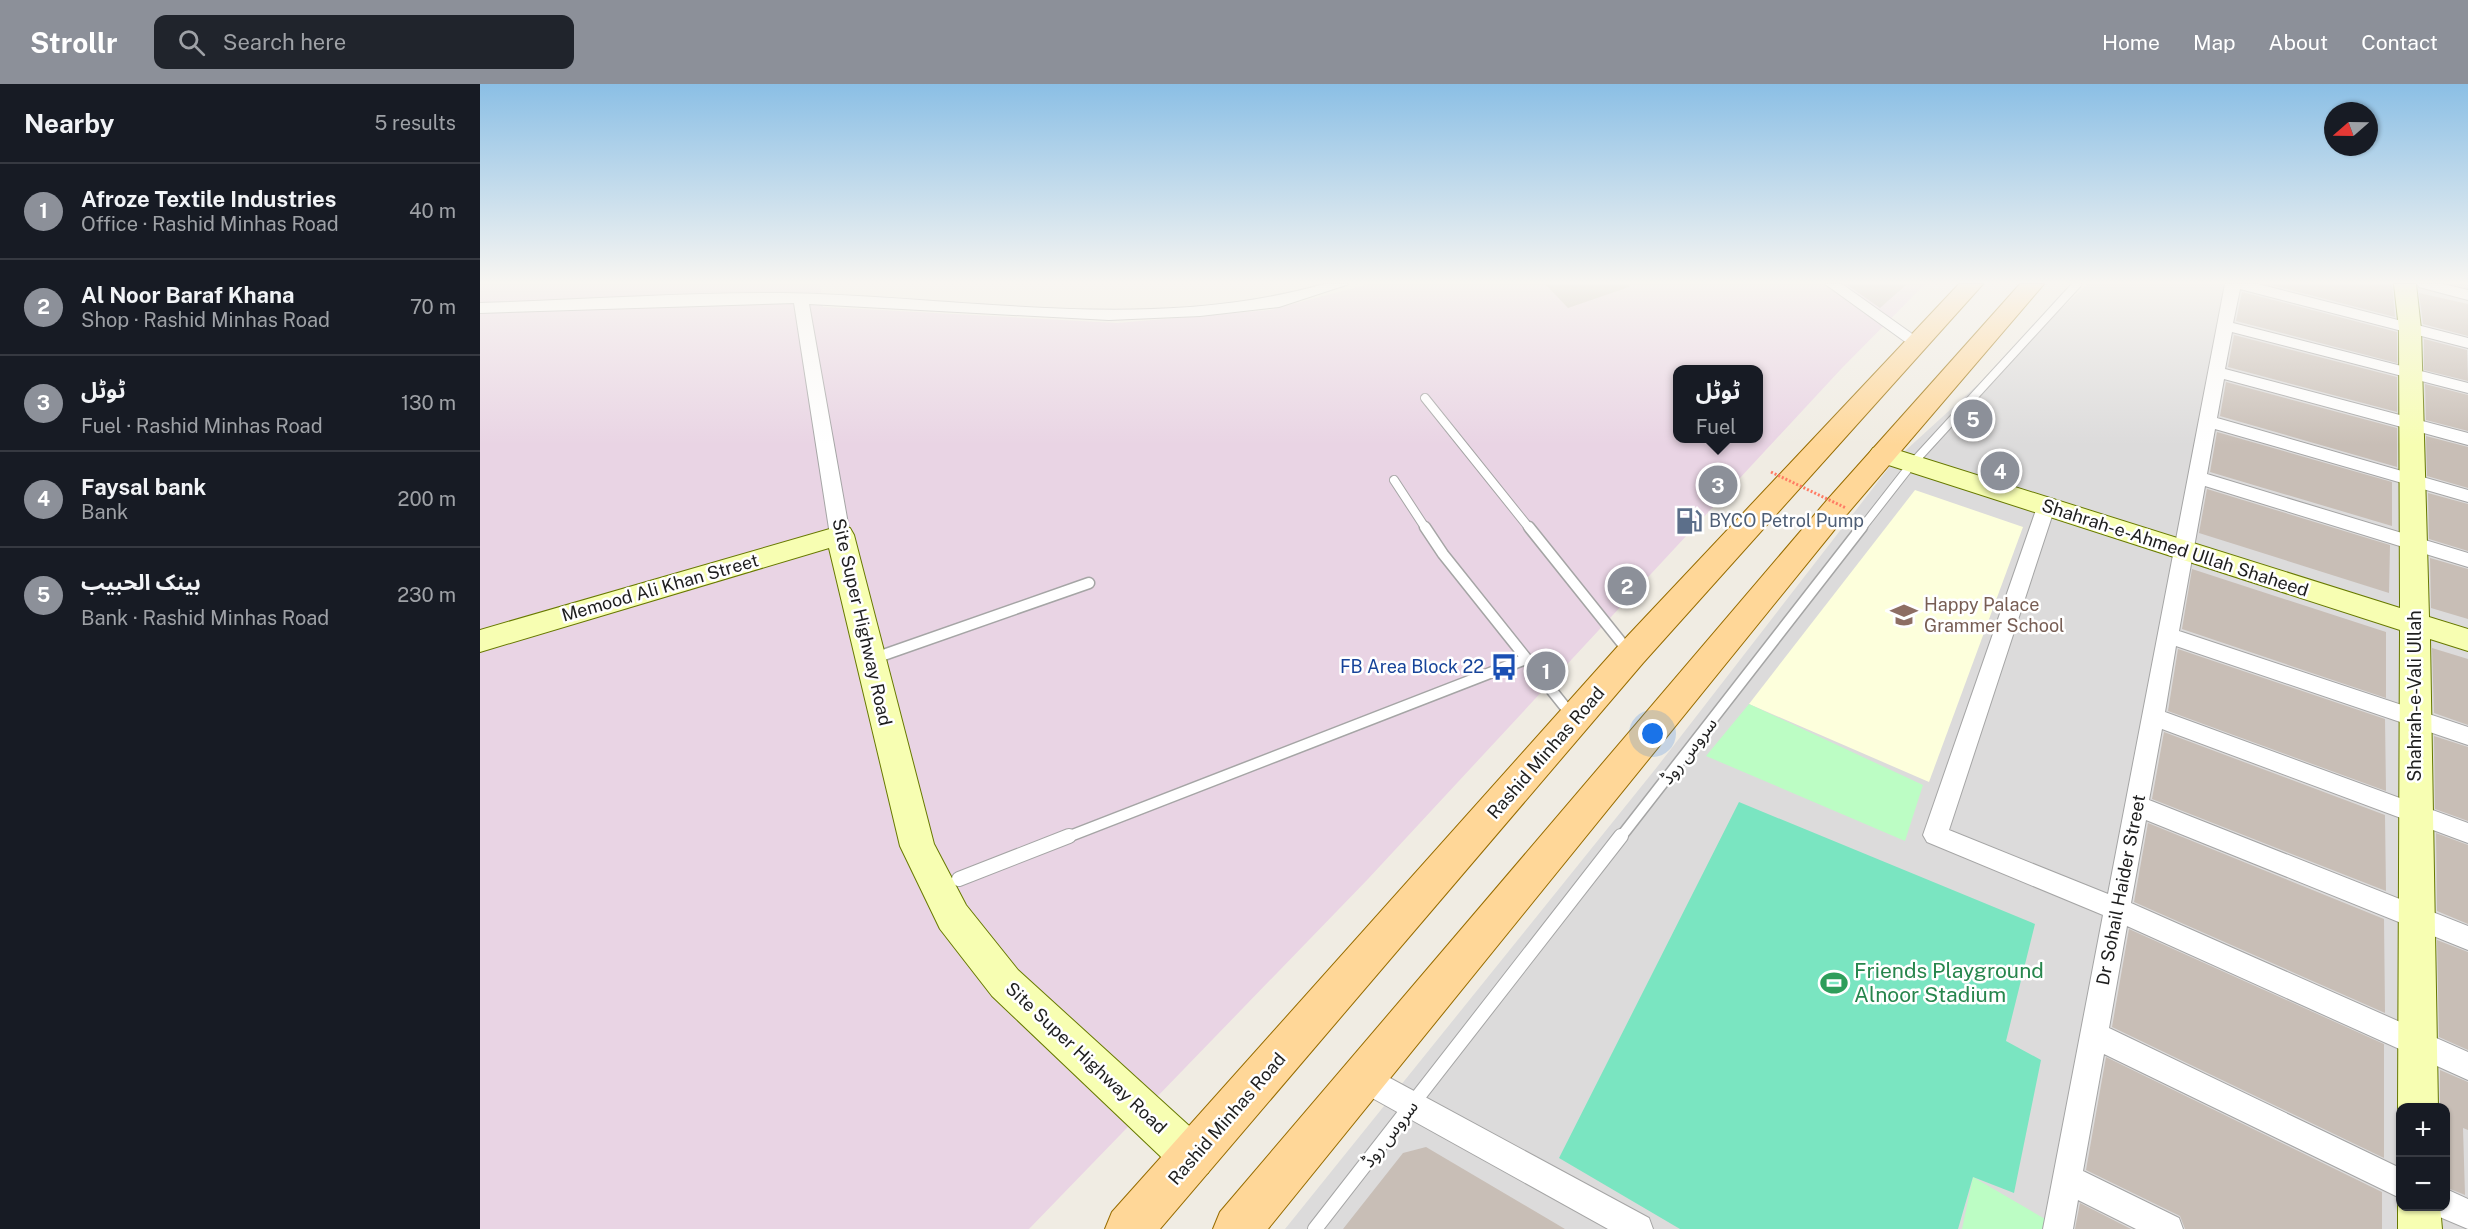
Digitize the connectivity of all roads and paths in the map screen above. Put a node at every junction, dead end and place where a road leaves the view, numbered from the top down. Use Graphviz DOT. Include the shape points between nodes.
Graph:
graph roads {
  1 [pos="807,337"];
  2 [pos="1909,337"];
  3 [pos="1922,337"];
  4 [pos="1991,337"];
  5 [pos="2022,337"];
  6 [pos="2223,337"];
  7 [pos="2269,337"];
  8 [pos="2410,337"];
  9 [pos="2445,337"];
  10 [pos="1917,343"];
  11 [pos="2468,343"];
  12 [pos="2217,372"];
  13 [pos="2411,374"];
  14 [pos="2468,388"];
  15 [pos="1425,398"];
  16 [pos="2208,421"];
  17 [pos="2411,423"];
  18 [pos="2468,439"];
  19 [pos="1896,460"];
  20 [pos="1771,472"];
  21 [pos="2198,478"];
  22 [pos="1394,480"];
  23 [pos="2412,481"];
  24 [pos="2468,496"];
  25 [pos="2046,507"];
  26 [pos="1846,508"];
  27 [pos="840,535"];
  28 [pos="2413,544"];
  29 [pos="2184,551"];
  30 [pos="2468,560"];
  31 [pos="1089,583"];
  32 [pos="2415,624"];
  33 [pos="2168,635"];
  34 [pos="2468,640"];
  35 [pos="480,641"];
  36 [pos="1631,654"];
  37 [pos="1526,658"];
  38 [pos="869,660"];
  39 [pos="2153,717"];
  40 [pos="2415,718"];
  41 [pos="1575,720"];
  42 [pos="2468,736"];
  43 [pos="2136,807"];
  44 [pos="2415,814"];
  45 [pos="2468,833"];
  46 [pos="959,879"];
  47 [pos="2117,909"];
  48 [pos="2417,917"];
  49 [pos="2468,938"];
  50 [pos="2094,1035"];
  51 [pos="2417,1044"];
  52 [pos="2468,1066"];
  53 [pos="1364,1077"];
  54 [pos="2418,1103"];
  55 [pos="1414,1105"];
  56 [pos="1193,1158"];
  57 [pos="2067,1179"];
  58 [pos="2396,1181"];
  59 [pos="2450,1206"];
  60 [pos="2419,1211"];
  61 [pos="2468,1214"];
  62 [pos="1129,1229"];
  63 [pos="1237,1229"];
  64 [pos="1315,1229"];
  65 [pos="1638,1229"];
  66 [pos="2058,1229"];
  67 [pos="2168,1229"];
  68 [pos="2420,1229"];
  1 -- 27 [label="street, Site Super Highway Road"];
  2 -- 10 [label="street"];
  3 -- 10 [label="main road, Rashid Minhas Road"];
  4 -- 19 [label="main road"];
  5 -- 19 [label="lane, سروس روڈ"];
  6 -- 12 [label="street, Dr Sohail Haider Street"];
  7 -- 13 [label="street"];
  8 -- 13 [label="street, Shahrah-e-Vali Ullah"];
  9 -- 11 [label="street"];
  10 -- 36 [label="main road, Rashid Minhas Road"];
  12 -- 16 [label="street, Dr Sohail Haider Street"];
  12 -- 17 [label="street"];
  13 -- 14 [label="street"];
  13 -- 17 [label="street, Shahrah-e-Vali Ullah"];
  15 -- 36 [label="lane"];
  16 -- 21 [label="street, Dr Sohail Haider Street"];
  16 -- 23 [label="street"];
  17 -- 18 [label="street"];
  17 -- 23 [label="street, Shahrah-e-Vali Ullah"];
  19 -- 25 [label="street, Shahrah-e-Ahmed Ullah Shaheed"];
  19 -- 53 [label="main road"];
  19 -- 55 [label="lane, سروس روڈ"];
  20 -- 26 [label="path, bridge"];
  21 -- 28 [label="street"];
  21 -- 29 [label="street, Dr Sohail Haider Street"];
  22 -- 37 [label="lane" via="1443,554"];
  23 -- 24 [label="street"];
  23 -- 28 [label="street, Shahrah-e-Vali Ullah"];
  25 -- 29 [label="street, Shahrah-e-Ahmed Ullah Shaheed"];
  25 -- 47 [label="street" via="1935,835"];
  27 -- 35 [label="street, Memood Ali Khan Street"];
  27 -- 38 [label="street, Site Super Highway Road"];
  28 -- 30 [label="street"];
  28 -- 32 [label="street, Shahrah-e-Vali Ullah"];
  29 -- 32 [label="street, Shahrah-e-Ahmed Ullah Shaheed"];
  29 -- 33 [label="street, Dr Sohail Haider Street"];
  31 -- 38 [label="lane"];
  32 -- 34 [label="street, Shahrah-e-Ahmed Ullah Shaheed"];
  32 -- 40 [label="street, Shahrah-e-Vali Ullah"];
  33 -- 39 [label="street, Dr Sohail Haider Street"];
  33 -- 40 [label="street"];
  36 -- 41 [label="main road, Rashid Minhas Road"];
  37 -- 41 [label="lane"];
  37 -- 46 [label="lane"];
  38 -- 56 [label="street, Site Super Highway Road" via="917,846 953,917 1005,983"];
  39 -- 43 [label="street, Dr Sohail Haider Street"];
  39 -- 44 [label="street"];
  40 -- 42 [label="street"];
  40 -- 44 [label="street, Shahrah-e-Vali Ullah"];
  41 -- 56 [label="main road, Rashid Minhas Road"];
  43 -- 47 [label="street, Dr Sohail Haider Street"];
  43 -- 48 [label="street"];
  44 -- 45 [label="street"];
  44 -- 48 [label="street, Shahrah-e-Vali Ullah"];
  47 -- 50 [label="street, Dr Sohail Haider Street"];
  47 -- 51 [label="street"];
  48 -- 49 [label="street"];
  48 -- 51 [label="street, Shahrah-e-Vali Ullah"];
  50 -- 57 [label="street, Dr Sohail Haider Street"];
  50 -- 58 [label="street"];
  51 -- 52 [label="street"];
  51 -- 54 [label="street, Shahrah-e-Vali Ullah"];
  53 -- 55 [label="street"];
  53 -- 63 [label="main road"];
  55 -- 64 [label="lane, سروس روڈ"];
  55 -- 65 [label="street"];
  56 -- 62 [label="main road, Rashid Minhas Road"];
  57 -- 66 [label="street, Dr Sohail Haider Street"];
  57 -- 67 [label="street"];
  59 -- 61 [label="street"];
  60 -- 68 [label="street"];
}
